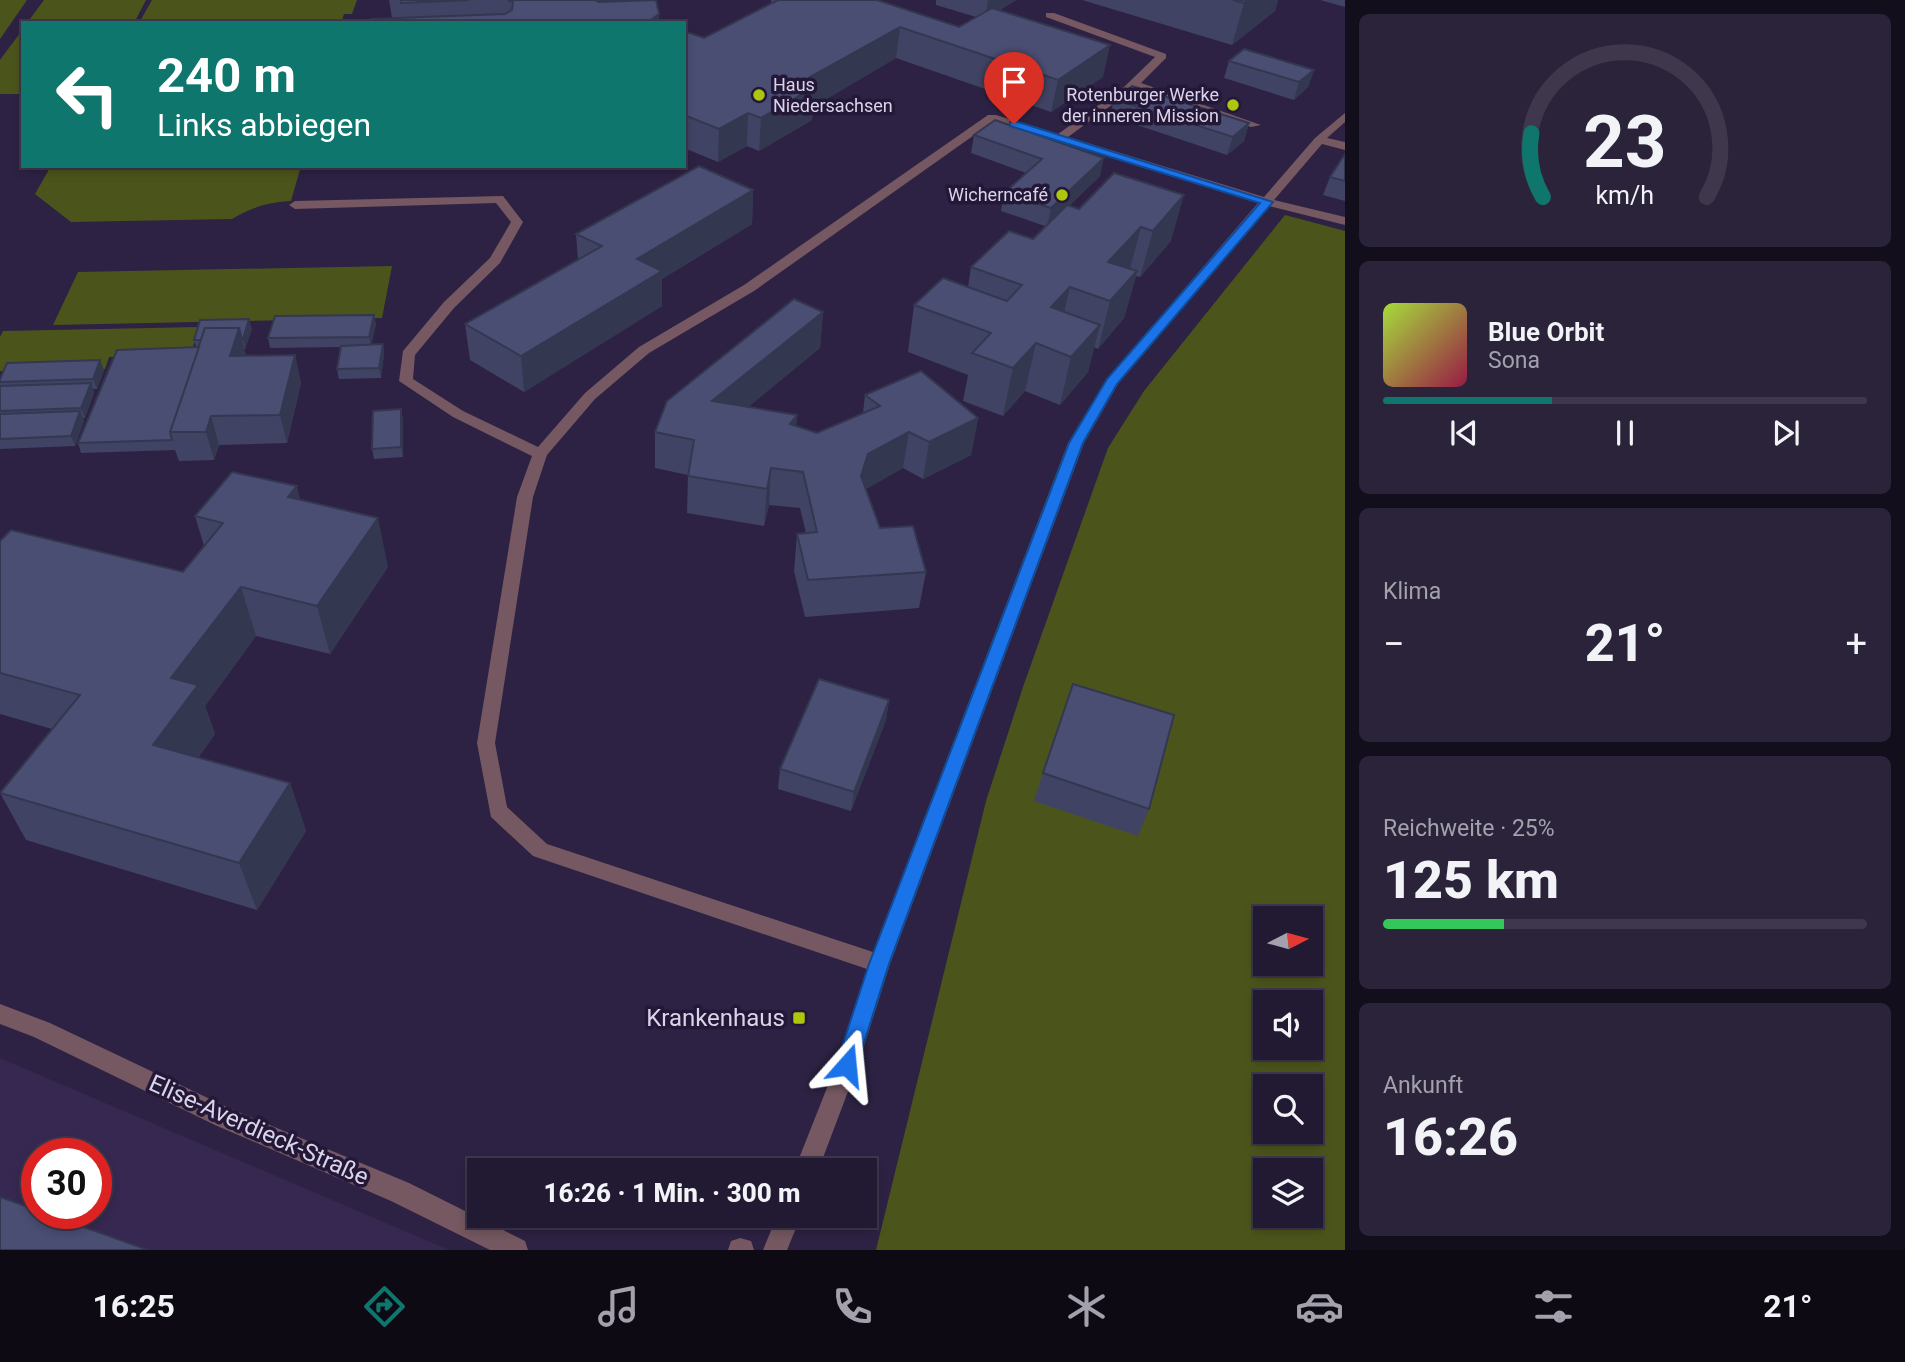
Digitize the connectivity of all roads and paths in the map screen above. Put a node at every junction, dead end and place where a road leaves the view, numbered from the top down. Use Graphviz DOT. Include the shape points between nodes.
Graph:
graph roads {
  1 [pos="1050,15"];
  2 [pos="1134,84"];
  3 [pos="1345,116"];
  4 [pos="1255,125"];
  5 [pos="1059,138"];
  6 [pos="1319,140"];
  7 [pos="1345,146"];
  8 [pos="1267,202"];
  9 [pos="295,205"];
  10 [pos="1345,221"];
  11 [pos="540,454"];
  12 [pos="879,964"];
  13 [pos="0,1014"];
  14 [pos="811,1158"];
  15 [pos="784,1228"];
  16 [pos="516,1250"];
  17 [pos="775,1250"];
  1 -- 2 [label="street" via="1162,55"];
  2 -- 4 [label="street"];
  2 -- 5 [label="street"];
  3 -- 6 [label="street"];
  5 -- 8 [label="street"];
  5 -- 11 [label="street" via="992,117 749,288 644,350 590,396"];
  6 -- 7 [label="street"];
  6 -- 8 [label="street"];
  8 -- 10 [label="street"];
  8 -- 12 [label="street" via="1112,382 1076,443"];
  9 -- 11 [label="street" via="499,199 517,222 495,260 408,354 405,381 458,415"];
  11 -- 12 [label="street" via="525,497 486,743 498,811 540,850"];
  12 -- 14 [label="street"];
  13 -- 16 [label="street, Elise-Averdieck-Straße" via="400,1192"];
  15 -- 17 [label="street"];
}
